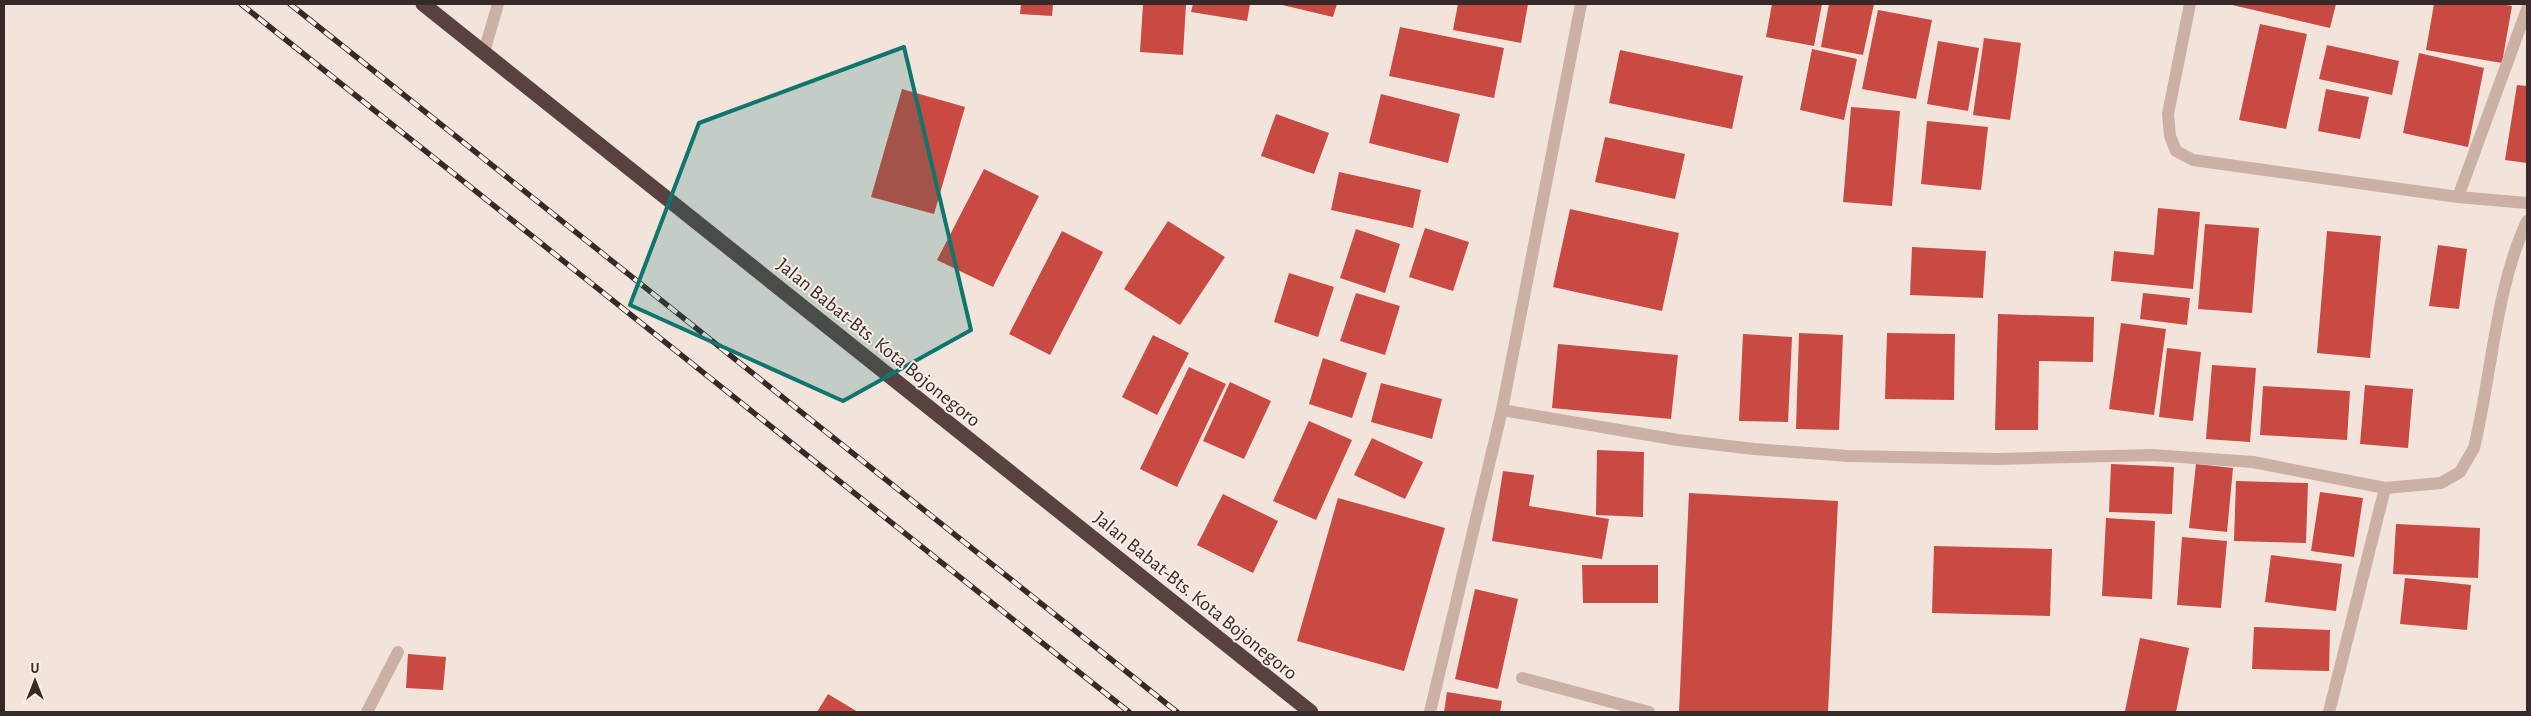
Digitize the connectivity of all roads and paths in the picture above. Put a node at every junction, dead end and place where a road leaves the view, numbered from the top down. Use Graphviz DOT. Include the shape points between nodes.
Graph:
graph roads {
  1 [pos="423,4"];
  2 [pos="498,4"];
  3 [pos="1582,4"];
  4 [pos="2190,4"];
  5 [pos="2527,9"];
  6 [pos="484,52"];
  7 [pos="2458,197"];
  8 [pos="2527,203"];
  9 [pos="2527,221"];
  10 [pos="1502,410"];
  11 [pos="2385,488"];
  12 [pos="398,652"];
  13 [pos="1522,678"];
  14 [pos="367,712"];
  15 [pos="1311,712"];
  16 [pos="1430,712"];
  17 [pos="1649,712"];
  18 [pos="2328,712"];
  1 -- 6 [label="highway, Jalan Babat-Bts. Kota Bojonegoro"];
  2 -- 6 [label="street"];
  3 -- 10 [label="street"];
  4 -- 7 [label="street" via="2168,114 2170,136 2176,151 2193,160"];
  5 -- 7 [label="street"];
  6 -- 15 [label="highway, Jalan Babat-Bts. Kota Bojonegoro"];
  7 -- 8 [label="street"];
  9 -- 11 [label="street" via="2507,277 2474,448 2460,472 2441,482"];
  10 -- 11 [label="street" via="1678,440 1754,449 1848,456 2170,456 2253,462"];
  10 -- 16 [label="street"];
  11 -- 18 [label="street"];
  12 -- 14 [label="street"];
  13 -- 17 [label="street"];
}
